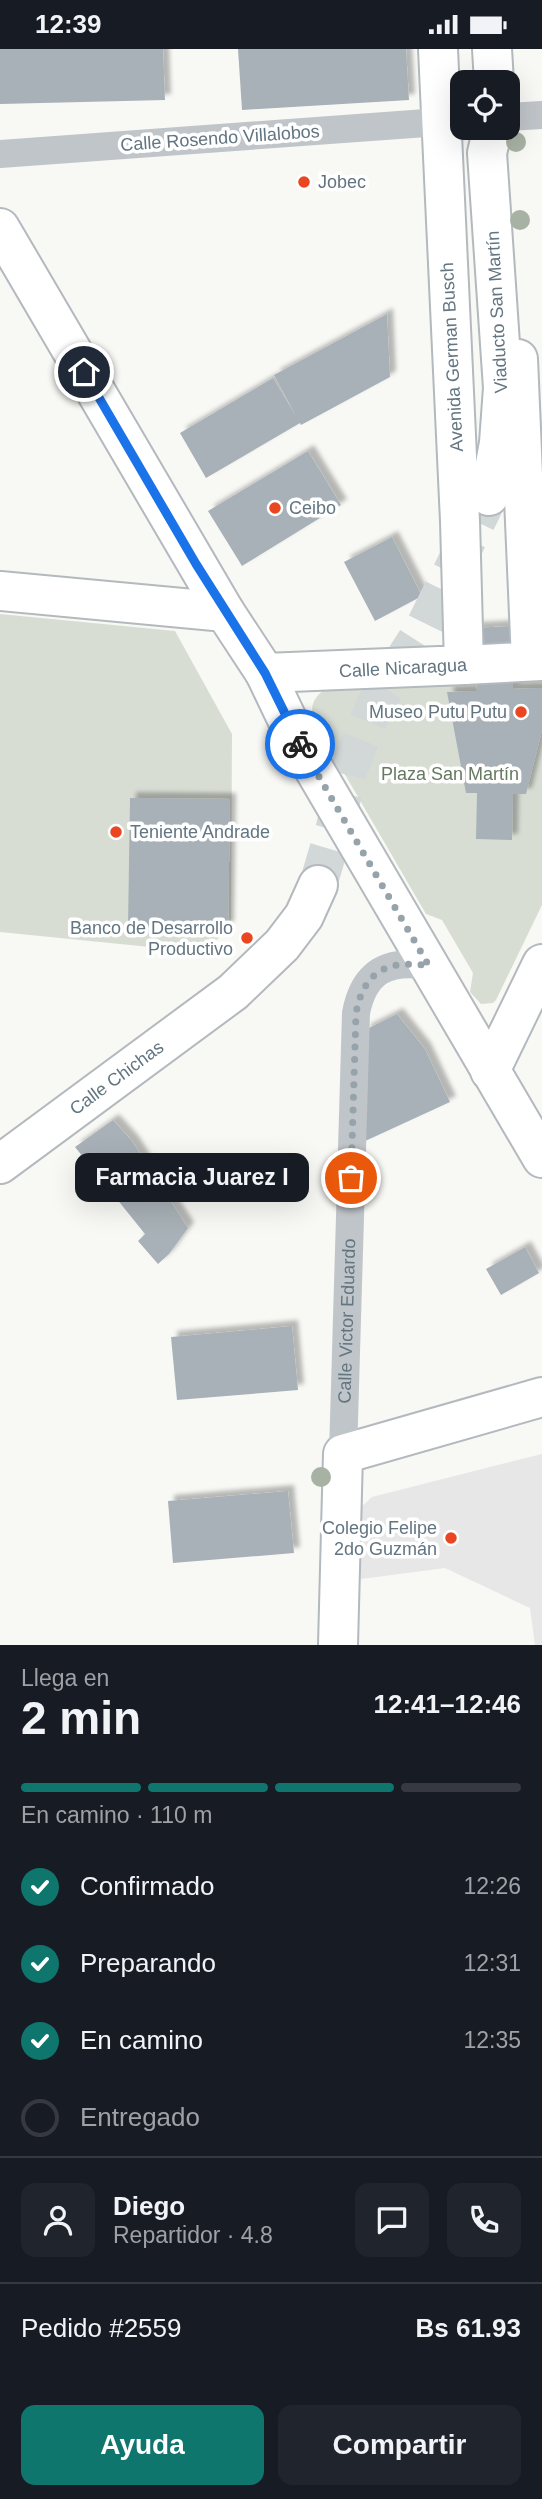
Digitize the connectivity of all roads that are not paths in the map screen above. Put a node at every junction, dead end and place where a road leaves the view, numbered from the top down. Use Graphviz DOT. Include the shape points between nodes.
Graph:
graph roads {
  1 [pos="438,49"];
  2 [pos="492,49"];
  3 [pos="493,70"];
  4 [pos="450,115"];
  5 [pos="542,115"];
  6 [pos="520,116"];
  7 [pos="450,121"];
  8 [pos="451,140"];
  9 [pos="492,140"];
  10 [pos="501,140"];
  11 [pos="0,154"];
  12 [pos="0,228"];
  13 [pos="489,496"];
  14 [pos="0,591"];
  15 [pos="225,612"];
  16 [pos="536,661"];
  17 [pos="464,665"];
  18 [pos="265,673"];
  19 [pos="318,885"];
  20 [pos="542,964"];
  21 [pos="429,966"];
  22 [pos="490,1071"];
  23 [pos="542,1158"];
  24 [pos="0,1164"];
  25 [pos="542,1397"];
  26 [pos="343,1454"];
  27 [pos="338,1645"];
  1 -- 4 [label="main road, Avenida German Busch"];
  2 -- 3 [label="main road"];
  5 -- 6 [label="street"];
  7 -- 11 [label="street, Calle Rosendo Villalobos"];
  8 -- 17 [label="main road, Avenida German Busch"];
  9 -- 13 [label="main road, Viaducto San Martín" via="487,153 503,388"];
  10 -- 16 [label="main road" via="506,152"];
  12 -- 15 [label="main road"];
  14 -- 15 [label="main road"];
  15 -- 18 [label="main road"];
  16 -- 17 [label="main road, Calle Nicaragua"];
  17 -- 18 [label="main road, Calle Nicaragua"];
  18 -- 21 [label="main road" via="297,740"];
  19 -- 24 [label="main road, Calle Chichas" via="304,916 282,945 233,992"];
  20 -- 22 [label="main road"];
  21 -- 22 [label="main road"];
  21 -- 26 [label="street, Calle Victor Eduardo" via="391,965 372,976 360,993 356,1013"];
  22 -- 23 [label="main road"];
  25 -- 26 [label="main road"];
  26 -- 27 [label="main road, Calle Victor Eduardo"];
}
